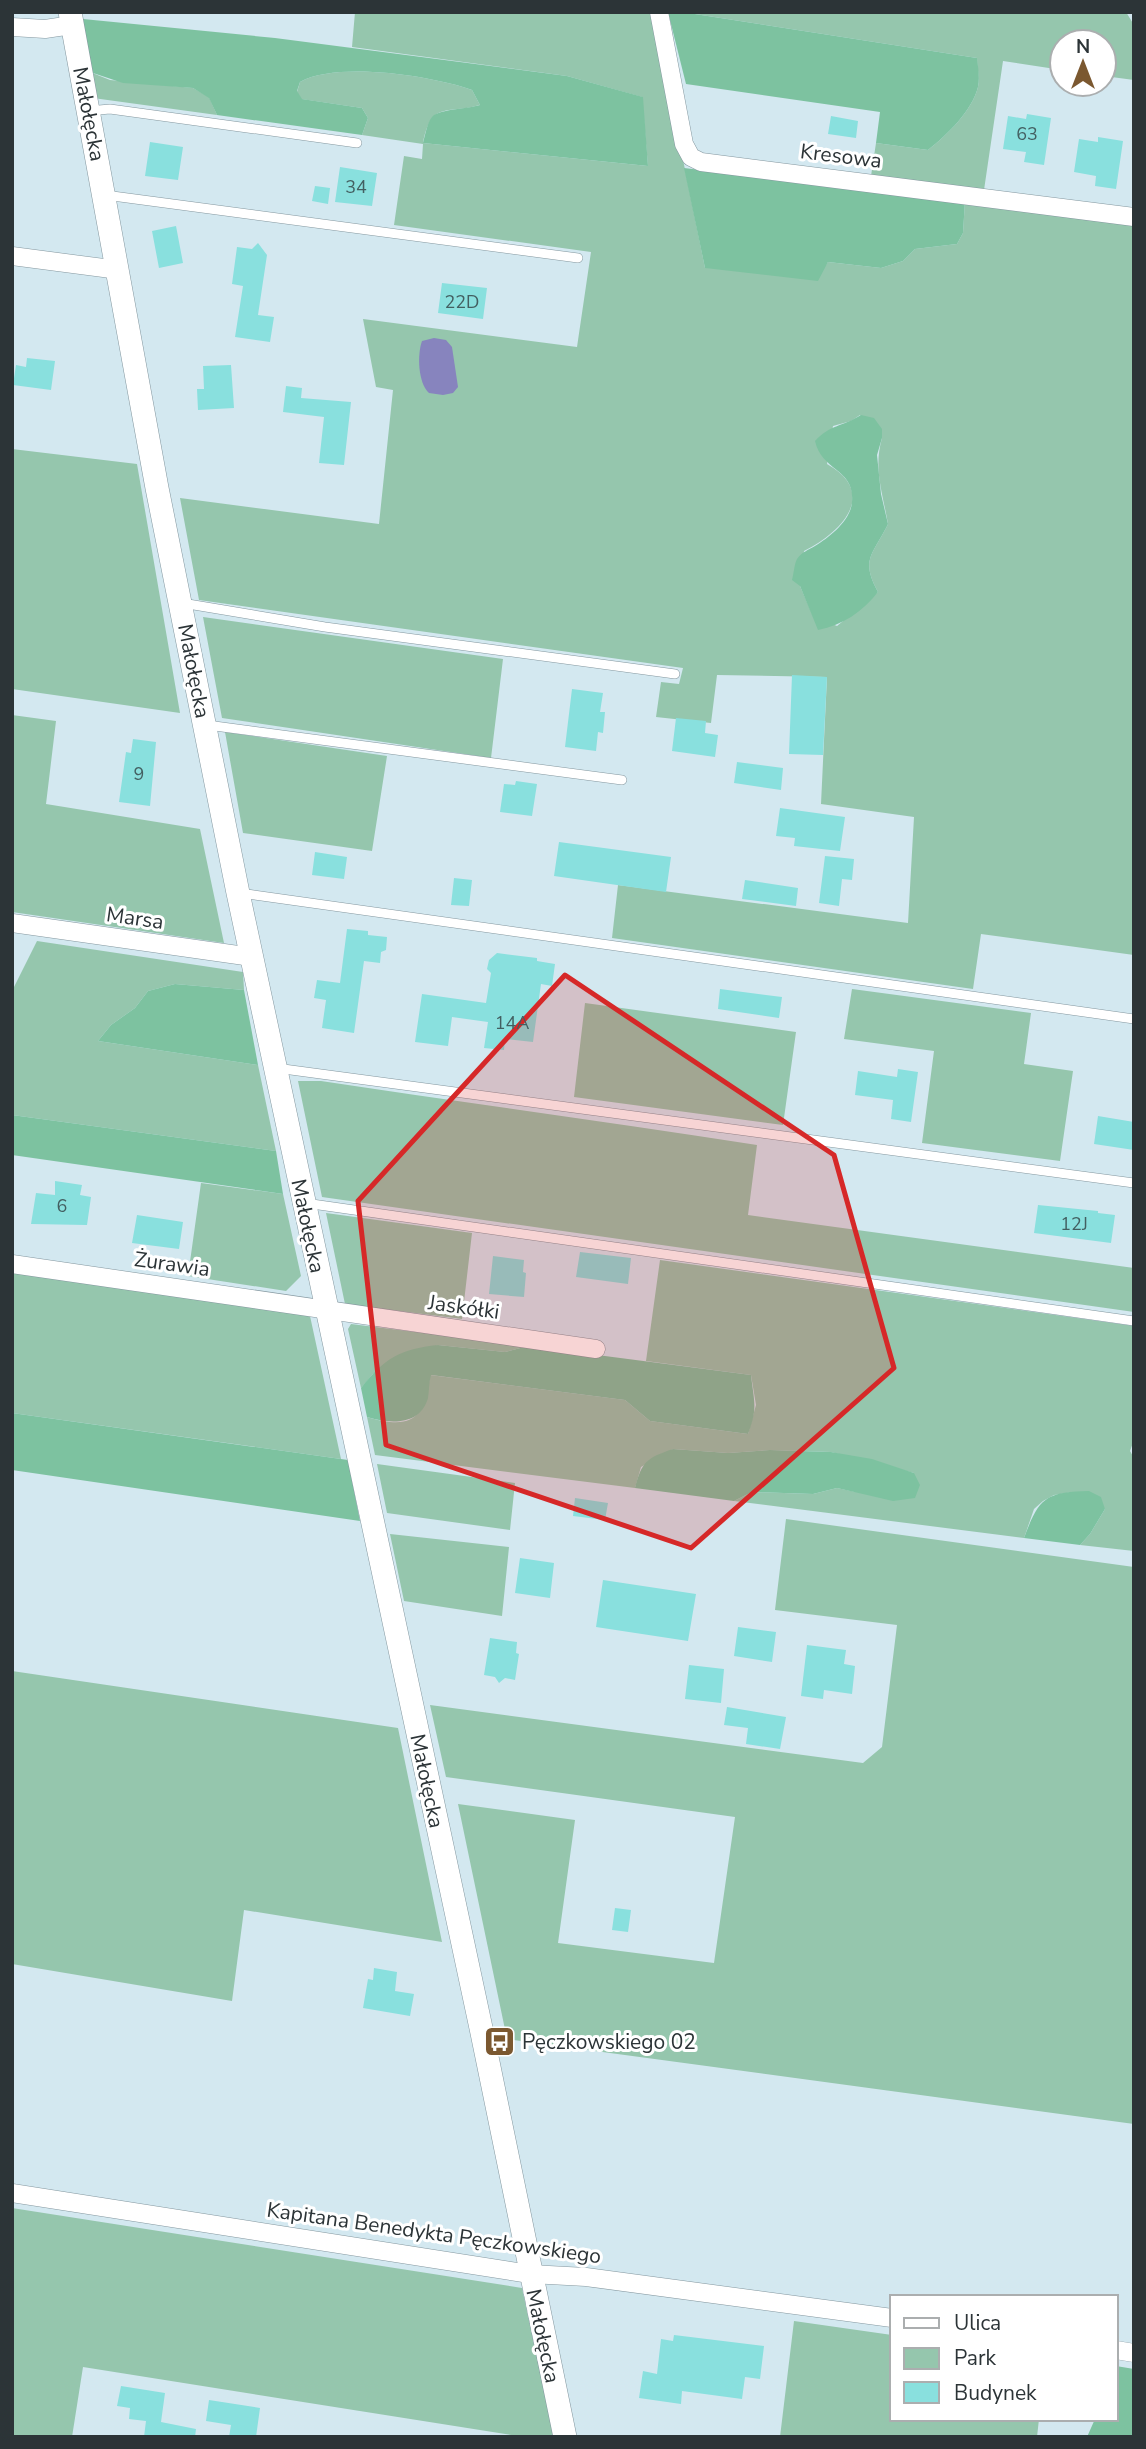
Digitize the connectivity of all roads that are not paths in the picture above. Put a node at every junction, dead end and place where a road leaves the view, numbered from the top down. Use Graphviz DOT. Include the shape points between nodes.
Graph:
graph roads {
  1 [pos="659,12"];
  2 [pos="71,19"];
  3 [pos="12,27"];
  4 [pos="88,111"];
  5 [pos="357,143"];
  6 [pos="105,195"];
  7 [pos="1134,217"];
  8 [pos="12,256"];
  9 [pos="578,258"];
  10 [pos="119,270"];
  11 [pos="181,603"];
  12 [pos="675,674"];
  13 [pos="205,724"];
  14 [pos="622,780"];
  15 [pos="238,893"];
  16 [pos="12,923"];
  17 [pos="252,957"];
  18 [pos="1134,1019"];
  19 [pos="275,1068"];
  20 [pos="1134,1183"];
  21 [pos="304,1202"];
  22 [pos="12,1264"];
  23 [pos="326,1310"];
  24 [pos="1134,1321"];
  25 [pos="596,1349"];
  26 [pos="12,2193"];
  27 [pos="530,2274"];
  28 [pos="890,2318"];
  29 [pos="565,2437"];
  1 -- 7 [label="street, Kresowa" via="684,144 691,157 702,162"];
  2 -- 3 [label="street" via="45,29"];
  2 -- 4 [label="street, Małołęcka"];
  4 -- 5 [label="lane" via="110,109"];
  4 -- 6 [label="street, Małołęcka"];
  6 -- 9 [label="lane"];
  6 -- 10 [label="street, Małołęcka"];
  8 -- 10 [label="street"];
  10 -- 11 [label="street, Małołęcka"];
  11 -- 12 [label="lane"];
  11 -- 13 [label="street, Małołęcka"];
  13 -- 14 [label="lane"];
  13 -- 15 [label="street, Małołęcka"];
  15 -- 17 [label="street, Małołęcka"];
  15 -- 18 [label="lane"];
  16 -- 17 [label="street, Marsa"];
  17 -- 19 [label="street, Małołęcka"];
  19 -- 20 [label="lane"];
  19 -- 21 [label="street, Małołęcka"];
  21 -- 23 [label="street, Małołęcka"];
  21 -- 24 [label="lane"];
  22 -- 23 [label="street, Żurawia"];
  23 -- 25 [label="street, Jaskółki"];
  23 -- 27 [label="street, Małołęcka"];
  26 -- 27 [label="street, Kapitana Benedykta Pęczkowskiego"];
  27 -- 28 [label="street, Kapitana Benedykta Pęczkowskiego" via="625,2282"];
  27 -- 29 [label="street, Małołęcka"];
}
